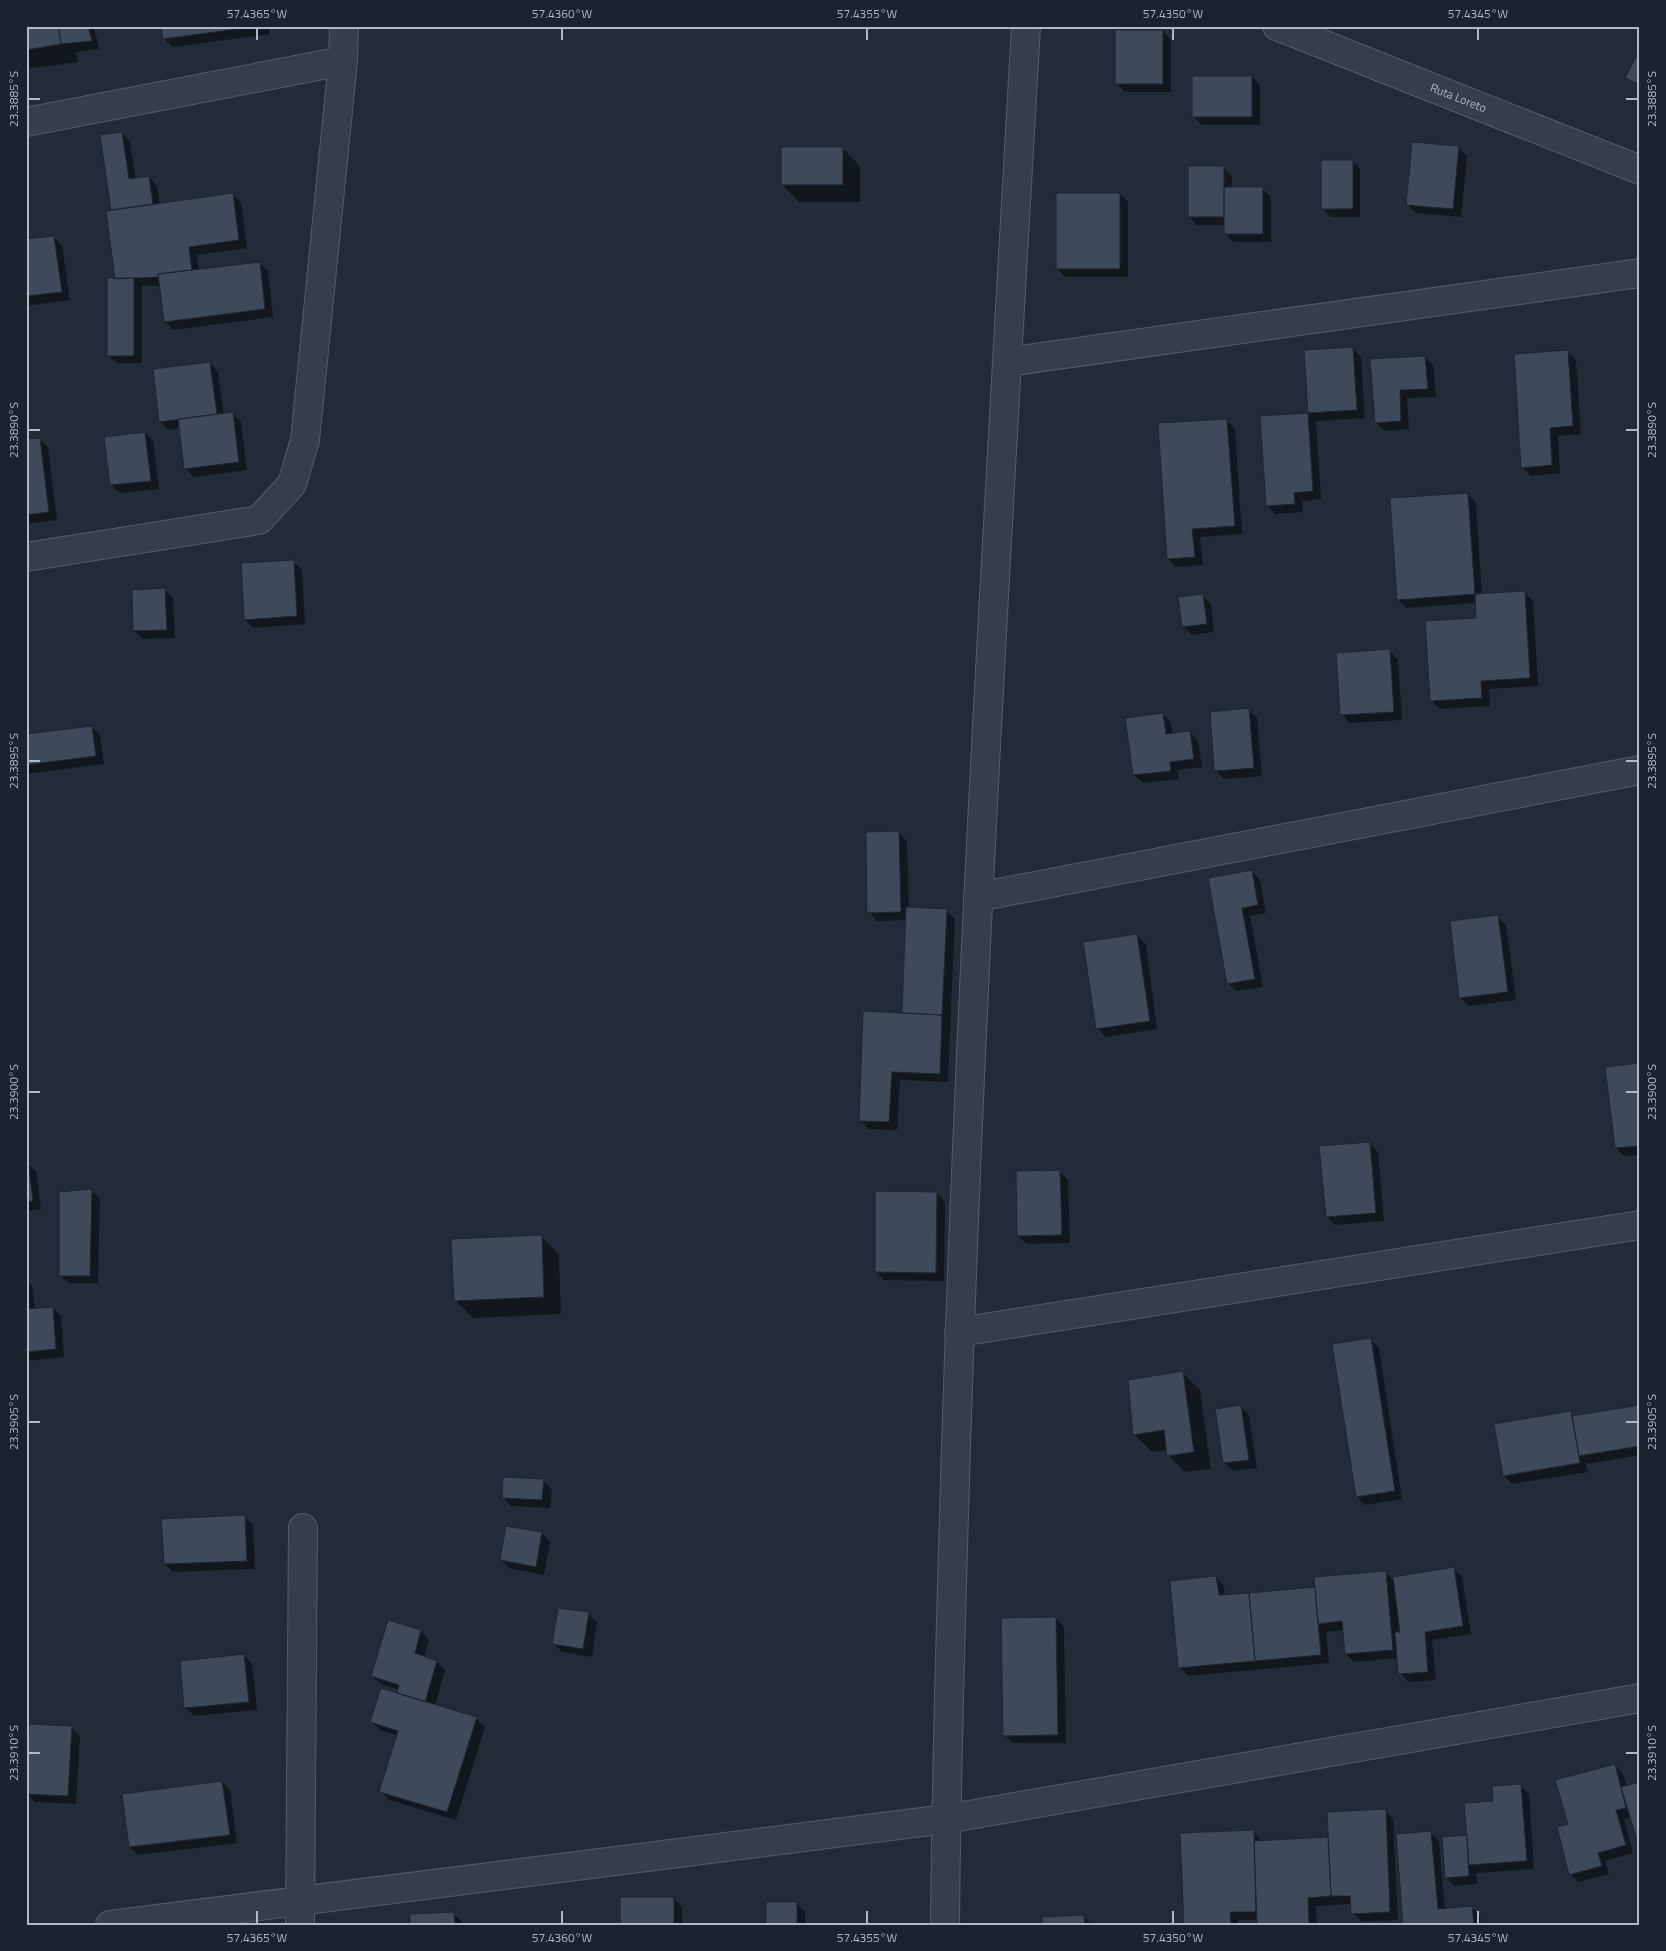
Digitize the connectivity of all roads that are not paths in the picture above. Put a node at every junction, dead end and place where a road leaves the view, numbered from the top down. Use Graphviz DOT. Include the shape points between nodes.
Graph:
graph roads {
  1 [pos="344,26"];
  2 [pos="1026,26"];
  3 [pos="1276,26"];
  4 [pos="343,61"];
  5 [pos="26,122"];
  6 [pos="1640,170"];
  7 [pos="1639,278"];
  8 [pos="1007,362"];
  9 [pos="26,557"];
  10 [pos="1640,770"];
  11 [pos="978,897"];
  12 [pos="1640,1226"];
  13 [pos="959,1332"];
  14 [pos="303,1528"];
  15 [pos="1640,1698"];
  16 [pos="946,1819"];
  17 [pos="300,1913"];
  18 [pos="110,1925"];
  19 [pos="945,1925"];
  1 -- 4 [label="street"];
  2 -- 8 [label="street"];
  3 -- 6 [label="street, Ruta Loreto"];
  4 -- 5 [label="street"];
  4 -- 9 [label="street" via="305,440 292,484 259,520"];
  7 -- 8 [label="street"];
  8 -- 11 [label="street"];
  10 -- 11 [label="street"];
  11 -- 13 [label="street"];
  12 -- 13 [label="street"];
  13 -- 16 [label="street"];
  14 -- 17 [label="street"];
  15 -- 16 [label="street"];
  16 -- 17 [label="street"];
  16 -- 19 [label="street"];
  17 -- 18 [label="street"];
}
